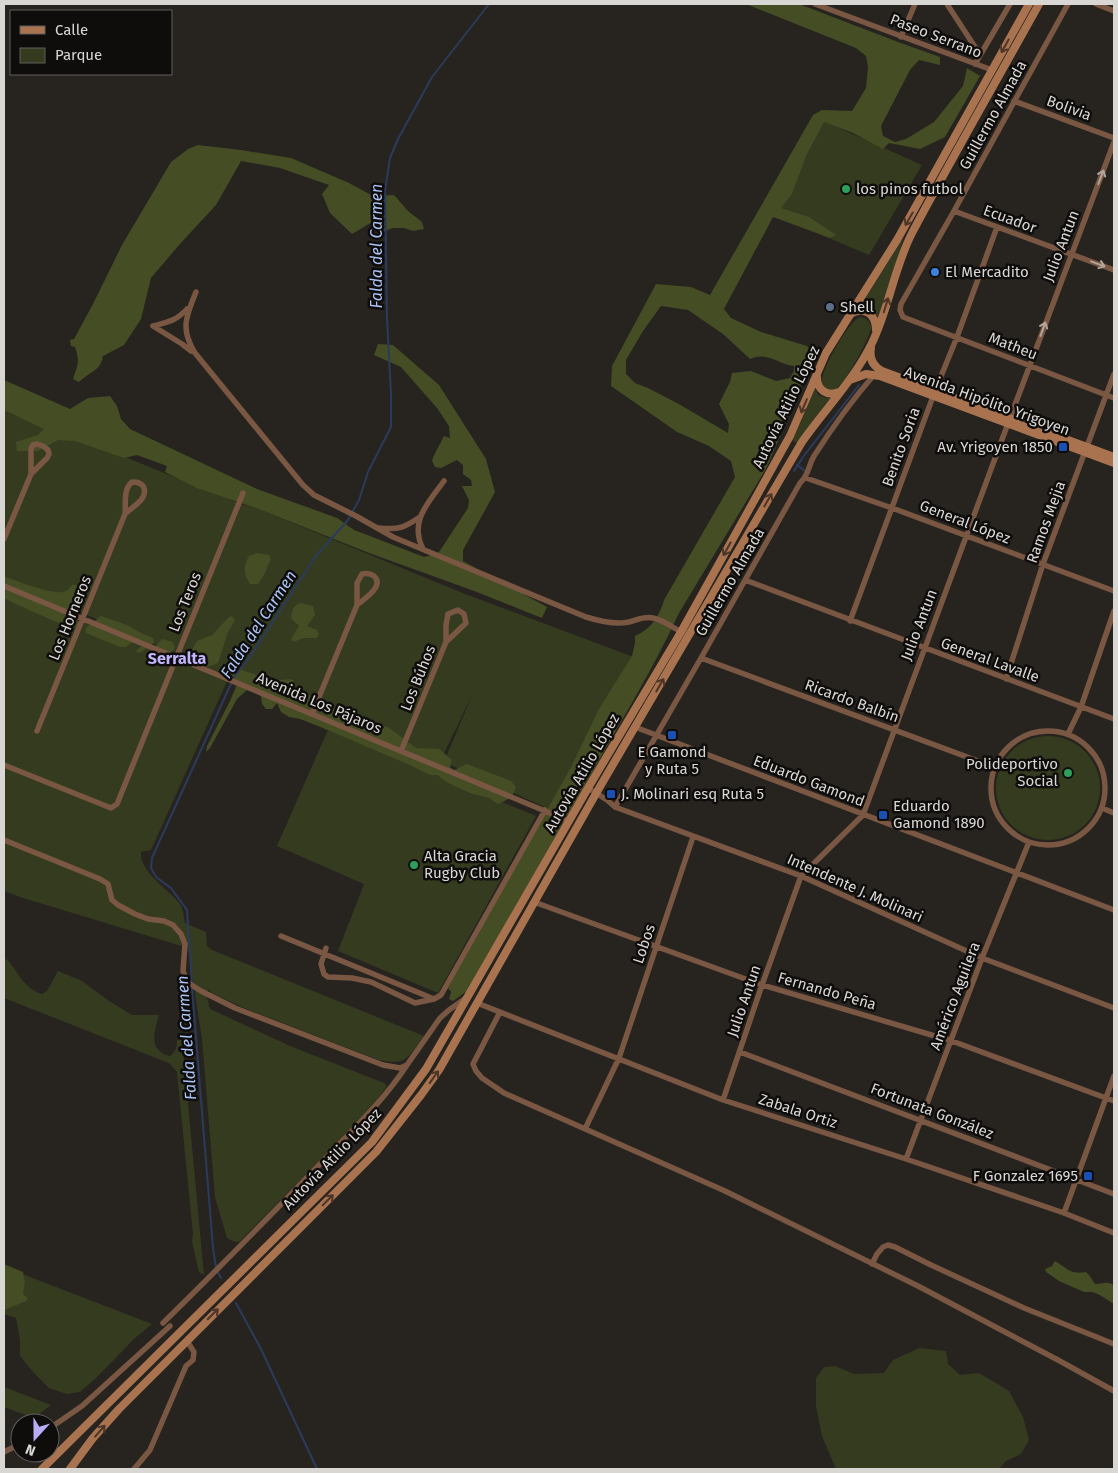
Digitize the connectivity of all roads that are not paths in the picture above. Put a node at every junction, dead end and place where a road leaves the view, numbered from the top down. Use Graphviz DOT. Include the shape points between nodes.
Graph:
graph roads {
  1 [pos="817,4"];
  2 [pos="914,4"];
  3 [pos="947,4"];
  4 [pos="1010,4"];
  5 [pos="1029,4"];
  6 [pos="1039,4"];
  7 [pos="1068,4"];
  8 [pos="1096,4"];
  9 [pos="1114,10"];
  10 [pos="901,37"];
  11 [pos="982,52"];
  12 [pos="975,64"];
  13 [pos="992,70"];
  14 [pos="1014,101"];
  15 [pos="1114,138"];
  16 [pos="1114,142"];
  17 [pos="954,211"];
  18 [pos="997,227"];
  19 [pos="1071,254"];
  20 [pos="1114,270"];
  21 [pos="196,292"];
  22 [pos="192,302"];
  23 [pos="850,314"];
  24 [pos="903,317"];
  25 [pos="876,332"];
  26 [pos="957,337"];
  27 [pos="871,345"];
  28 [pos="195,353"];
  29 [pos="1030,365"];
  30 [pos="818,372"];
  31 [pos="1114,374"];
  32 [pos="874,375"];
  33 [pos="850,380"];
  34 [pos="841,390"];
  35 [pos="934,394"];
  36 [pos="1107,395"];
  37 [pos="1114,398"];
  38 [pos="1009,421"];
  39 [pos="1086,449"];
  40 [pos="1114,457"];
  41 [pos="1114,463"];
  42 [pos="30,474"];
  43 [pos="806,478"];
  44 [pos="444,481"];
  45 [pos="243,493"];
  46 [pos="892,508"];
  47 [pos="125,514"];
  48 [pos="420,516"];
  49 [pos="376,528"];
  50 [pos="967,537"];
  51 [pos="4,539"];
  52 [pos="423,550"];
  53 [pos="1043,564"];
  54 [pos="746,580"];
  55 [pos="4,586"];
  56 [pos="1114,591"];
  57 [pos="357,605"];
  58 [pos="1114,611"];
  59 [pos="83,619"];
  60 [pos="850,621"];
  61 [pos="681,632"];
  62 [pos="446,642"];
  63 [pos="924,648"];
  64 [pos="176,658"];
  65 [pos="701,658"];
  66 [pos="1006,679"];
  67 [pos="1080,707"];
  68 [pos="312,714"];
  69 [pos="1114,719"];
  70 [pos="635,728"];
  71 [pos="894,730"];
  72 [pos="37,731"];
  73 [pos="1068,734"];
  74 [pos="656,736"];
  75 [pos="401,751"];
  76 [pos="4,766"];
  77 [pos="994,767"];
  78 [pos="588,788"];
  79 [pos="596,794"];
  80 [pos="615,806"];
  81 [pos="1102,808"];
  82 [pos="545,810"];
  83 [pos="1114,813"];
  84 [pos="863,815"];
  85 [pos="569,821"];
  86 [pos="693,837"];
  87 [pos="4,840"];
  88 [pos="1029,842"];
  89 [pos="1017,873"];
  90 [pos="801,876"];
  91 [pos="534,902"];
  92 [pos="1114,910"];
  93 [pos="281,936"];
  94 [pos="656,947"];
  95 [pos="325,951"];
  96 [pos="982,958"];
  97 [pos="762,985"];
  98 [pos="468,997"];
  99 [pos="434,999"];
  100 [pos="477,1003"];
  101 [pos="1114,1008"];
  102 [pos="500,1012"];
  103 [pos="952,1041"];
  104 [pos="740,1052"];
  105 [pos="619,1058"];
  106 [pos="408,1065"];
  107 [pos="1114,1076"];
  108 [pos="1106,1098"];
  109 [pos="723,1100"];
  110 [pos="1114,1101"];
  111 [pos="921,1120"];
  112 [pos="585,1130"];
  113 [pos="906,1159"];
  114 [pos="1076,1179"];
  115 [pos="1114,1194"];
  116 [pos="1064,1213"];
  117 [pos="1114,1233"];
  118 [pos="872,1264"];
  119 [pos="163,1323"];
  120 [pos="170,1326"];
  121 [pos="187,1341"];
  122 [pos="1114,1344"];
  123 [pos="1114,1391"];
  124 [pos="60,1421"];
  125 [pos="42,1469"];
  126 [pos="70,1469"];
  127 [pos="134,1469"];
  1 -- 10 [label="street, Paseo Serrano"];
  2 -- 10 [label="street"];
  3 -- 11 [label="street" via="975,47"];
  4 -- 11 [label="street"];
  5 -- 13 [label="main road, Autovía Atilio López, one-way"];
  25 -- 6 [label="main road, Autovía Atilio López, one-way" via="906,246"];
  7 -- 14 [label="street, Guillermo Almada"];
  8 -- 9 [label="street"];
  10 -- 12 [label="street, Paseo Serrano"];
  11 -- 12 [label="street"];
  12 -- 13 [label="street, Paseo Serrano"];
  13 -- 23 [label="main road, Autovía Atilio López, one-way" via="897,240"];
  14 -- 15 [label="street, Bolivia"];
  14 -- 17 [label="street, Guillermo Almada"];
  19 -- 16 [label="street, Julio Antun, one-way"];
  17 -- 18 [label="street, Ecuador"];
  17 -- 24 [label="street, Guillermo Almada" via="901,304"];
  18 -- 19 [label="street, Ecuador"];
  18 -- 26 [label="street, Benito Soria"];
  19 -- 20 [label="street, Ecuador, one-way"];
  29 -- 19 [label="street, Julio Antun, one-way"];
  21 -- 22 [label="street"];
  22 -- 28 [label="street" via="186,328 188,341"];
  22 -- 28 [label="street" via="177,318 153,327"];
  23 -- 25 [label="main road" via="859,310 867,312 876,322"];
  23 -- 30 [label="main road, Autovía Atilio López"];
  24 -- 26 [label="street, Matheu"];
  25 -- 27 [label="main road, Autovía Atilio López"];
  26 -- 29 [label="street, Matheu"];
  26 -- 35 [label="street, Benito Soria"];
  27 -- 33 [label="main road, Autovía Atilio López"];
  27 -- 35 [label="main road, Avenida Hipólito Yrigoyen" via="871,358 877,368"];
  28 -- 49 [label="street" via="303,485 314,495"];
  29 -- 36 [label="street, Matheu"];
  29 -- 38 [label="street, Julio Antun"];
  30 -- 34 [label="main road" via="817,382 825,392 834,394"];
  30 -- 61 [label="main road, Autovía Atilio López, one-way" via="790,436"];
  31 -- 36 [label="street, Ramos Mejia"];
  32 -- 33 [label="main road" via="866,374"];
  32 -- 35 [label="main road, Avenida Hipólito Yrigoyen"];
  32 -- 43 [label="street, Guillermo Almada" via="816,453"];
  33 -- 34 [label="main road, Autovía Atilio López"];
  70 -- 34 [label="main road, Autovía Atilio López, one-way" via="802,442"];
  35 -- 38 [label="main road, Avenida Hipólito Yrigoyen"];
  35 -- 46 [label="street, Benito Soria"];
  36 -- 37 [label="street, Matheu"];
  36 -- 39 [label="street, Ramos Mejia"];
  38 -- 39 [label="main road, Avenida Hipólito Yrigoyen"];
  38 -- 50 [label="street, Julio Antun"];
  39 -- 40 [label="main road, Avenida Hipólito Yrigoyen"];
  39 -- 41 [label="main road, Avenida Hipólito Yrigoyen"];
  39 -- 53 [label="street, Ramos Mejia"];
  42 -- 42 [label="street" via="49,454 43,446 37,444 31,449"];
  42 -- 51 [label="street"];
  43 -- 46 [label="street, General López"];
  43 -- 54 [label="street, Guillermo Almada" via="800,483"];
  44 -- 48 [label="street"];
  45 -- 64 [label="street, Los Teros"];
  46 -- 50 [label="street, General López"];
  46 -- 60 [label="street, Benito Soria"];
  47 -- 47 [label="street, Los Horneros" via="143,497 143,486 137,482 129,484"];
  47 -- 59 [label="street, Los Horneros"];
  48 -- 49 [label="street" via="400,528"];
  48 -- 52 [label="street" via="417,531"];
  49 -- 52 [label="street"];
  50 -- 53 [label="street, General López"];
  50 -- 63 [label="street, Julio Antun"];
  52 -- 61 [label="street" via="596,620 628,622 651,617"];
  53 -- 56 [label="street, General López"];
  53 -- 66 [label="street, Ramos Mejia"];
  54 -- 60 [label="street, General Lavalle"];
  54 -- 65 [label="street, Guillermo Almada"];
  55 -- 59 [label="street, Avenida Los Pájaros"];
  57 -- 57 [label="street" via="373,592 378,583 372,574 362,574 359,578"];
  57 -- 68 [label="street"];
  58 -- 67 [label="street"];
  59 -- 64 [label="street, Avenida Los Pájaros"];
  59 -- 72 [label="street, Los Horneros"];
  60 -- 63 [label="street, General Lavalle"];
  61 -- 78 [label="main road, Autovía Atilio López"];
  62 -- 62 [label="street, Los Búhos" via="466,623 464,614 458,610 448,614"];
  62 -- 75 [label="street, Los Búhos"];
  63 -- 66 [label="street, General Lavalle"];
  63 -- 71 [label="street, Julio Antun"];
  64 -- 68 [label="street, Avenida Los Pájaros"];
  64 -- 76 [label="street, Los Teros" via="117,804 111,808"];
  65 -- 71 [label="street, Ricardo Balbín"];
  65 -- 74 [label="street, Guillermo Almada"];
  66 -- 67 [label="street, General Lavalle"];
  67 -- 69 [label="street, General Lavalle"];
  67 -- 73 [label="street"];
  68 -- 75 [label="street, Avenida Los Pájaros"];
  70 -- 74 [label="street, Eduardo Gamond"];
  70 -- 79 [label="main road, Autovía Atilio López"];
  71 -- 77 [label="street, Ricardo Balbín"];
  71 -- 84 [label="street, Julio Antun"];
  73 -- 77 [label="street" via="1049,730 1016,740"];
  73 -- 81 [label="street" via="1086,744 1098,759 1106,792"];
  74 -- 80 [label="street, Guillermo Almada"];
  74 -- 84 [label="street, Eduardo Gamond"];
  75 -- 82 [label="street, Avenida Los Pájaros"];
  77 -- 88 [label="street" via="990,784 997,816 1012,833"];
  78 -- 79 [label="street, Intendente J. Molinari"];
  78 -- 85 [label="main road, Autovía Atilio López"];
  79 -- 80 [label="street, Intendente J. Molinari"];
  79 -- 91 [label="main road, Autovía Atilio López"];
  80 -- 86 [label="street, Intendente J. Molinari"];
  81 -- 83 [label="street"];
  81 -- 88 [label="street" via="1093,824 1080,836 1064,843 1046,845"];
  82 -- 85 [label="street, Avenida Los Pájaros"];
  82 -- 99 [label="street" via="441,995"];
  84 -- 89 [label="street, Eduardo Gamond"];
  84 -- 90 [label="street, Julio Antun"];
  85 -- 98 [label="main road, Autovía Atilio López"];
  86 -- 90 [label="street, Intendente J. Molinari"];
  86 -- 94 [label="street, Lobos"];
  87 -- 106 [label="street" via="100,879 108,884 112,900 118,905 148,919 173,925 185,944 183,971 187,982 201,991 235,1008 383,1065 400,1068"];
  88 -- 89 [label="street, Américo Aguilera"];
  89 -- 92 [label="street, Eduardo Gamond"];
  89 -- 96 [label="street, Américo Aguilera"];
  90 -- 96 [label="street, Intendente J. Molinari"];
  90 -- 97 [label="street, Julio Antun"];
  91 -- 94 [label="street, Fernando Peña"];
  91 -- 100 [label="main road, Autovía Atilio López"];
  93 -- 95 [label="street"];
  94 -- 97 [label="street, Fernando Peña"];
  94 -- 105 [label="street, Lobos"];
  95 -- 99 [label="street"];
  95 -- 99 [label="street" via="321,964 328,977 371,982 415,1003"];
  96 -- 101 [label="street, Intendente J. Molinari"];
  96 -- 103 [label="street, Américo Aguilera"];
  97 -- 103 [label="street, Fernando Peña"];
  97 -- 104 [label="street, Julio Antun"];
  98 -- 106 [label="street" via="440,1018"];
  98 -- 125 [label="main road, Autovía Atilio López" via="426,1070 372,1142"];
  100 -- 102 [label="street, Zabala Ortiz"];
  121 -- 100 [label="main road, Autovía Atilio López, one-way" via="376,1152 439,1070"];
  102 -- 105 [label="street, Zabala Ortiz"];
  102 -- 112 [label="street" via="473,1064 478,1074 504,1093"];
  103 -- 108 [label="street, Fernando Peña"];
  103 -- 111 [label="street, Américo Aguilera"];
  104 -- 109 [label="street, Julio Antun"];
  104 -- 111 [label="street, Fortunata González"];
  105 -- 109 [label="street, Zabala Ortiz"];
  105 -- 112 [label="street, Lobos"];
  106 -- 119 [label="street" via="368,1116"];
  107 -- 108 [label="street"];
  108 -- 110 [label="street, Fernando Peña"];
  108 -- 114 [label="street"];
  109 -- 113 [label="street, Zabala Ortiz"];
  111 -- 113 [label="street, Américo Aguilera"];
  111 -- 114 [label="street, Fortunata González"];
  112 -- 118 [label="street" via="725,1191"];
  113 -- 116 [label="street, Zabala Ortiz"];
  114 -- 115 [label="street, Fortunata González"];
  114 -- 116 [label="street"];
  116 -- 117 [label="street, Zabala Ortiz"];
  118 -- 122 [label="street" via="880,1249 890,1245 1024,1308"];
  118 -- 123 [label="street"];
  120 -- 124 [label="street" via="82,1406"];
  126 -- 121 [label="main road, Autovía Atilio López, one-way" via="118,1409"];
  121 -- 127 [label="street" via="194,1352 193,1360 186,1366 150,1450"];
}
